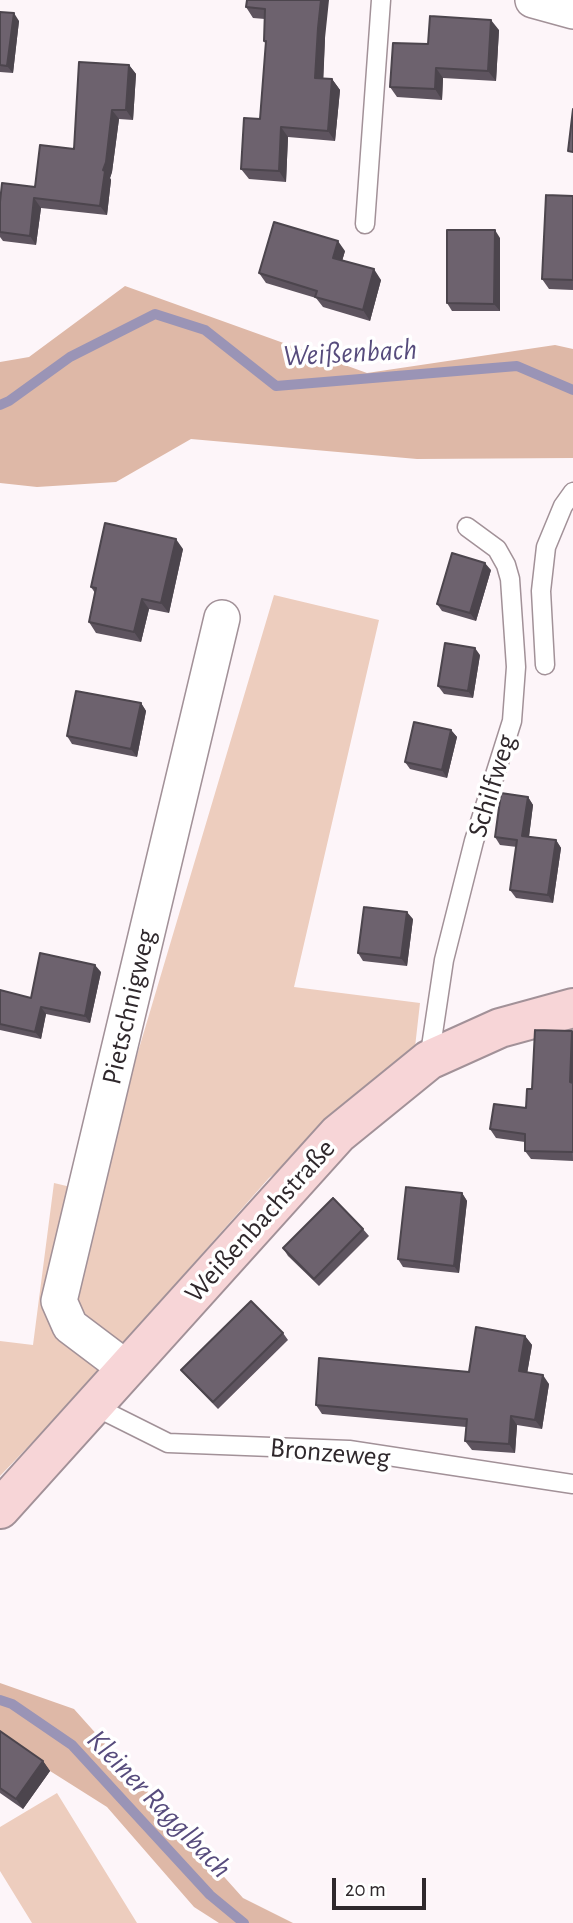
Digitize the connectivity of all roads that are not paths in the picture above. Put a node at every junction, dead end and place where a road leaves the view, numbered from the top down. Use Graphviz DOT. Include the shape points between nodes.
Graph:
graph roads {
  1 [pos="381,0"];
  2 [pos="533,0"];
  3 [pos="573,10"];
  4 [pos="365,224"];
  5 [pos="573,492"];
  6 [pos="467,527"];
  7 [pos="222,618"];
  8 [pos="545,665"];
  9 [pos="573,1008"];
  10 [pos="429,1060"];
  11 [pos="127,1369"];
  12 [pos="94,1406"];
  13 [pos="573,1484"];
  14 [pos="0,1509"];
  1 -- 4 [label="lane"];
  2 -- 3 [label="street"];
  5 -- 8 [label="lane" via="546,547 541,591"];
  6 -- 10 [label="lane, Schilfweg" via="497,549 506,565 516,667 512,721 474,841 444,960"];
  7 -- 11 [label="street, Pietschnigweg" via="59,1300 70,1326"];
  9 -- 10 [label="main road, Weißenbachstraße" via="500,1028"];
  10 -- 11 [label="main road, Weißenbachstraße" via="338,1134"];
  11 -- 12 [label="main road, Weißenbachstraße"];
  12 -- 13 [label="lane, Bronzeweg" via="168,1443 349,1450"];
  12 -- 14 [label="main road, Weißenbachstraße"];
}
